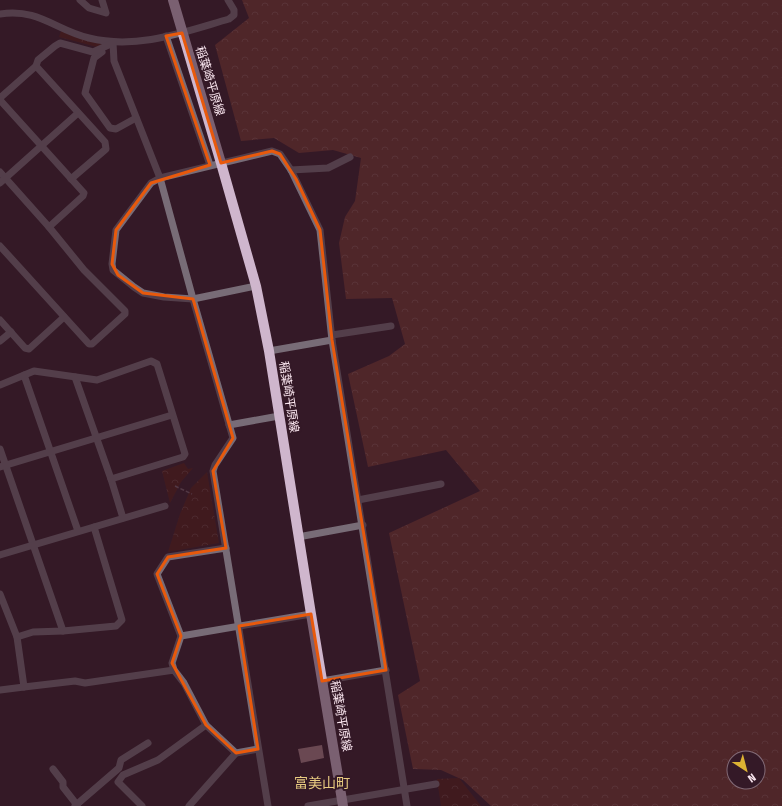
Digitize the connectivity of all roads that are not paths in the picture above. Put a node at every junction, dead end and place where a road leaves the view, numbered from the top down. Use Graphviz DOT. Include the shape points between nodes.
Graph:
graph roads {
  1 [pos="80,0"];
  2 [pos="102,0"];
  3 [pos="173,0"];
  4 [pos="228,0"];
  5 [pos="0,14"];
  6 [pos="182,33"];
  7 [pos="166,36"];
  8 [pos="113,43"];
  9 [pos="36,66"];
  10 [pos="0,99"];
  11 [pos="78,113"];
  12 [pos="136,118"];
  13 [pos="41,146"];
  14 [pos="350,157"];
  15 [pos="222,163"];
  16 [pos="210,166"];
  17 [pos="291,170"];
  18 [pos="0,172"];
  19 [pos="160,178"];
  20 [pos="71,179"];
  21 [pos="3,181"];
  22 [pos="49,227"];
  23 [pos="0,246"];
  24 [pos="256,286"];
  25 [pos="193,299"];
  26 [pos="64,316"];
  27 [pos="0,320"];
  28 [pos="391,326"];
  29 [pos="11,332"];
  30 [pos="332,338"];
  31 [pos="0,341"];
  32 [pos="269,351"];
  33 [pos="24,375"];
  34 [pos="75,377"];
  35 [pos="0,385"];
  36 [pos="172,415"];
  37 [pos="279,416"];
  38 [pos="229,425"];
  39 [pos="96,437"];
  40 [pos="0,448"];
  41 [pos="51,452"];
  42 [pos="3,466"];
  43 [pos="111,479"];
  44 [pos="441,484"];
  45 [pos="358,500"];
  46 [pos="165,506"];
  47 [pos="123,518"];
  48 [pos="363,525"];
  49 [pos="94,527"];
  50 [pos="78,531"];
  51 [pos="298,537"];
  52 [pos="34,545"];
  53 [pos="226,548"];
  54 [pos="0,555"];
  55 [pos="0,594"];
  56 [pos="310,614"];
  57 [pos="239,626"];
  58 [pos="63,632"];
  59 [pos="181,636"];
  60 [pos="17,637"];
  61 [pos="174,670"];
  62 [pos="386,670"];
  63 [pos="322,681"];
  64 [pos="24,687"];
  65 [pos="0,690"];
  66 [pos="206,725"];
  67 [pos="148,744"];
  68 [pos="258,749"];
  69 [pos="236,753"];
  70 [pos="53,770"];
  71 [pos="436,784"];
  72 [pos="404,790"];
  73 [pos="342,803"];
  74 [pos="76,805"];
  75 [pos="142,806"];
  76 [pos="189,806"];
  77 [pos="268,806"];
  78 [pos="308,806"];
  79 [pos="407,806"];
  1 -- 2 [label="street" via="89,8 106,13"];
  3 -- 6 [label="main road, 稲葉崎平原線"];
  4 -- 6 [label="street" via="234,10 234,15 229,19"];
  5 -- 7 [label="street" via="24,13 43,18 70,32 112,42 138,42"];
  6 -- 7 [label="street"];
  6 -- 15 [label="main road, 稲葉崎平原線"];
  7 -- 16 [label="street"];
  8 -- 9 [label="street" via="94,52 60,43 38,60"];
  8 -- 12 [label="street" via="114,61"];
  8 -- 12 [label="street" via="94,58 85,93 110,128 116,129"];
  9 -- 10 [label="street"];
  9 -- 11 [label="street"];
  10 -- 13 [label="street"];
  11 -- 13 [label="street"];
  11 -- 20 [label="street" via="105,142 106,149"];
  12 -- 19 [label="street"];
  13 -- 20 [label="street"];
  13 -- 21 [label="street"];
  14 -- 17 [label="street" via="328,168"];
  15 -- 16 [label="street"];
  15 -- 17 [label="street" via="272,151 280,154"];
  15 -- 24 [label="main road, 稲葉崎平原線"];
  16 -- 19 [label="street"];
  17 -- 30 [label="street" via="320,230"];
  18 -- 21 [label="street"];
  19 -- 25 [label="street"];
  19 -- 25 [label="street" via="151,183 116,230 113,270 143,293"];
  20 -- 22 [label="street" via="84,196"];
  21 -- 22 [label="street"];
  22 -- 26 [label="street" via="84,270 125,311 125,314 92,344 89,344"];
  23 -- 26 [label="street"];
  24 -- 25 [label="street"];
  24 -- 32 [label="main road, 稲葉崎平原線"];
  25 -- 38 [label="street"];
  26 -- 29 [label="street" via="29,349 25,348"];
  27 -- 29 [label="street"];
  28 -- 30 [label="street"];
  29 -- 31 [label="street"];
  30 -- 32 [label="street"];
  30 -- 45 [label="street"];
  32 -- 37 [label="main road, 稲葉崎平原線"];
  33 -- 34 [label="street" via="34,371"];
  33 -- 35 [label="street"];
  33 -- 41 [label="street"];
  34 -- 36 [label="street" via="97,380 151,361 157,364"];
  34 -- 39 [label="street"];
  36 -- 39 [label="street"];
  36 -- 43 [label="street" via="185,454 183,457"];
  37 -- 38 [label="street"];
  37 -- 51 [label="main road, 稲葉崎平原線"];
  38 -- 53 [label="street" via="233,438 213,471"];
  39 -- 41 [label="street"];
  39 -- 43 [label="street"];
  40 -- 42 [label="street"];
  41 -- 42 [label="street"];
  41 -- 50 [label="street"];
  42 -- 52 [label="street"];
  43 -- 47 [label="street"];
  44 -- 45 [label="street"];
  45 -- 48 [label="street"];
  46 -- 47 [label="street"];
  47 -- 49 [label="street"];
  48 -- 51 [label="street"];
  48 -- 62 [label="street"];
  49 -- 50 [label="street"];
  49 -- 58 [label="street" via="122,620 116,626"];
  50 -- 52 [label="street"];
  51 -- 56 [label="main road, 稲葉崎平原線"];
  52 -- 54 [label="street"];
  52 -- 58 [label="street"];
  53 -- 57 [label="street"];
  53 -- 59 [label="street" via="168,557 157,574"];
  55 -- 60 [label="street"];
  56 -- 57 [label="street"];
  56 -- 63 [label="main road, 稲葉崎平原線"];
  57 -- 59 [label="street"];
  57 -- 68 [label="street"];
  58 -- 60 [label="street" via="33,632"];
  59 -- 61 [label="street" via="172,663"];
  60 -- 64 [label="street"];
  61 -- 64 [label="street" via="86,683 75,681"];
  61 -- 66 [label="street" via="184,683"];
  62 -- 63 [label="street"];
  62 -- 72 [label="street"];
  63 -- 73 [label="main road, 稲葉崎平原線"];
  64 -- 65 [label="street"];
  66 -- 69 [label="street"];
  66 -- 75 [label="street" via="158,760 123,775 118,782"];
  67 -- 74 [label="street" via="121,760 119,768"];
  68 -- 69 [label="street"];
  68 -- 77 [label="street"];
  69 -- 76 [label="street"];
  70 -- 74 [label="street"];
  71 -- 72 [label="street"];
  72 -- 73 [label="street"];
  72 -- 79 [label="street"];
  73 -- 78 [label="street"];
}
